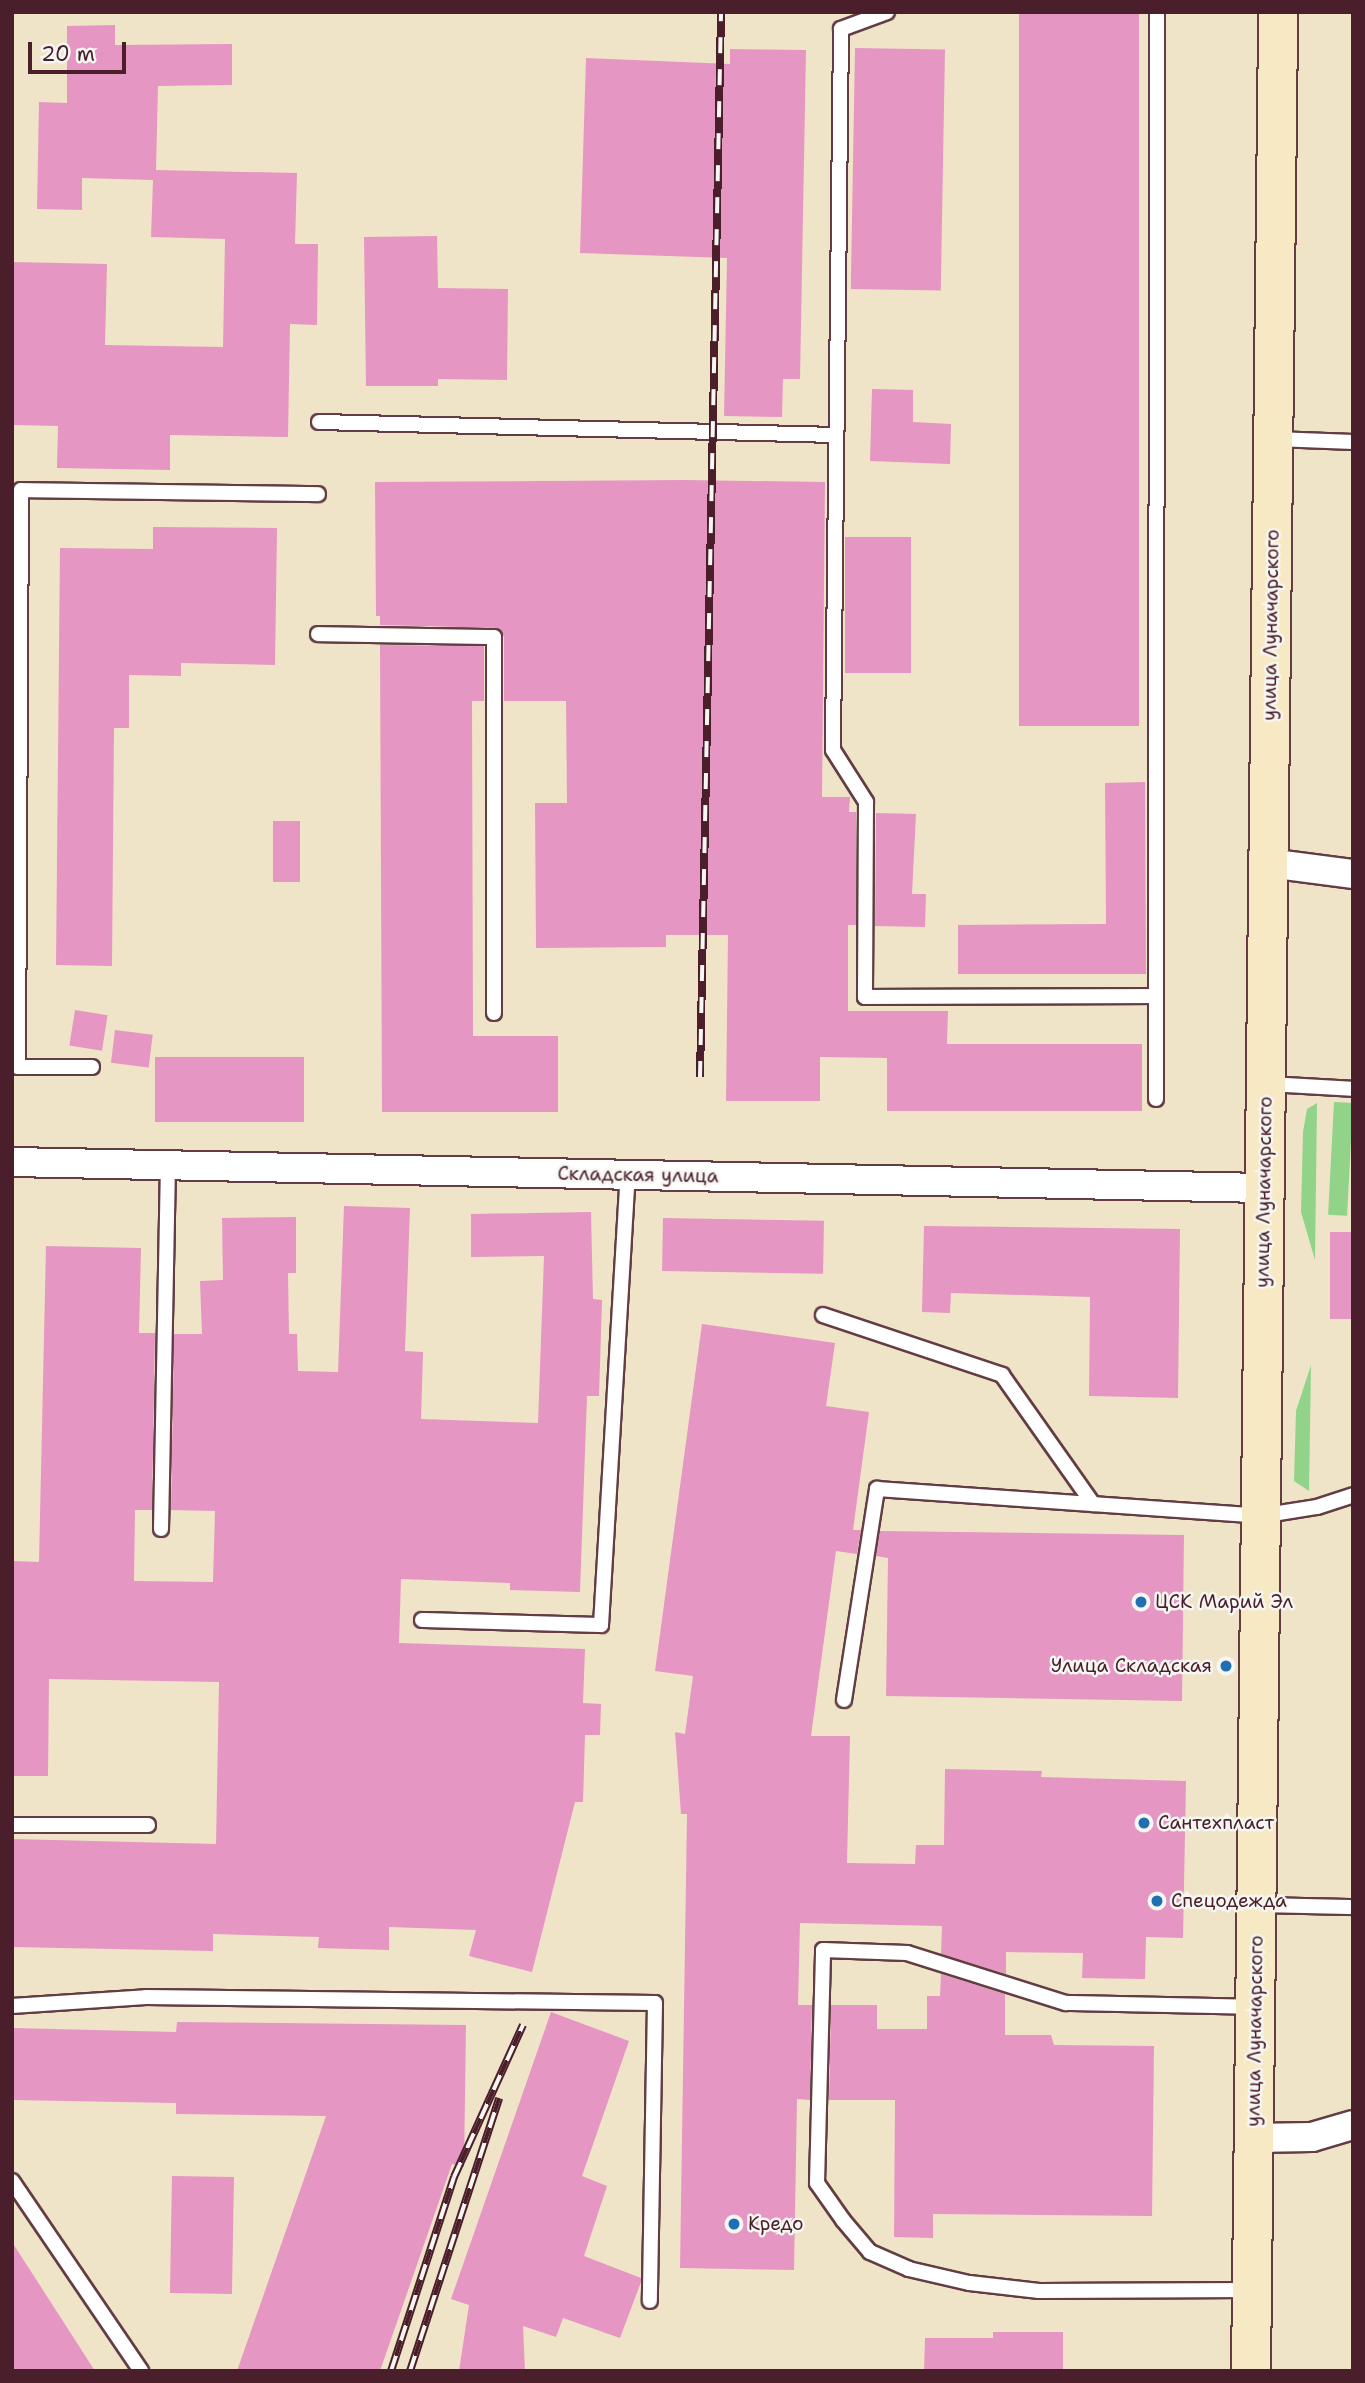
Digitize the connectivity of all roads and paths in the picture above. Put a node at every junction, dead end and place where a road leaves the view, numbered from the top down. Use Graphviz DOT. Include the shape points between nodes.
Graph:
graph roads {
  1 [pos="887,12"];
  2 [pos="1157,12"];
  3 [pos="1278,12"];
  4 [pos="319,422"];
  5 [pos="836,435"];
  6 [pos="1273,439"];
  7 [pos="1353,442"];
  8 [pos="318,494"];
  9 [pos="318,634"];
  10 [pos="1268,863"];
  11 [pos="1353,874"];
  12 [pos="1156,996"];
  13 [pos="494,1013"];
  14 [pos="92,1067"];
  15 [pos="1266,1084"];
  16 [pos="1353,1089"];
  17 [pos="1156,1099"];
  18 [pos="12,1162"];
  19 [pos="169,1165"];
  20 [pos="628,1175"];
  21 [pos="1265,1188"];
  22 [pos="823,1315"];
  23 [pos="1353,1495"];
  24 [pos="1093,1504"];
  25 [pos="1261,1516"];
  26 [pos="161,1529"];
  27 [pos="422,1620"];
  28 [pos="844,1700"];
  29 [pos="12,1825"];
  30 [pos="148,1825"];
  31 [pos="1256,1905"];
  32 [pos="1353,1908"];
  33 [pos="12,2006"];
  34 [pos="1255,2007"];
  35 [pos="1353,2125"];
  36 [pos="1254,2138"];
  37 [pos="12,2181"];
  38 [pos="1252,2290"];
  39 [pos="650,2301"];
  40 [pos="141,2371"];
  41 [pos="1251,2371"];
  1 -- 5 [label="lane" via="841,29"];
  2 -- 12 [label="lane"];
  3 -- 6 [label="main road, улица Луначарского"];
  4 -- 5 [label="lane"];
  5 -- 12 [label="lane" via="833,750 866,803 865,997"];
  6 -- 7 [label="lane"];
  6 -- 10 [label="main road, улица Луначарского"];
  8 -- 14 [label="lane" via="20,490 18,1067"];
  9 -- 13 [label="lane" via="494,637"];
  10 -- 11 [label="street"];
  10 -- 15 [label="main road, улица Луначарского"];
  12 -- 17 [label="lane"];
  15 -- 16 [label="lane"];
  15 -- 21 [label="main road, улица Луначарского"];
  18 -- 19 [label="street, Складская улица"];
  19 -- 20 [label="street, Складская улица"];
  19 -- 26 [label="lane"];
  20 -- 21 [label="street, Складская улица"];
  20 -- 27 [label="lane" via="601,1625"];
  21 -- 25 [label="main road, улица Луначарского"];
  22 -- 24 [label="lane" via="1002,1375"];
  23 -- 25 [label="lane" via="1317,1507"];
  24 -- 25 [label="lane"];
  24 -- 28 [label="lane" via="877,1489"];
  25 -- 31 [label="main road, улица Луначарского"];
  29 -- 30 [label="lane"];
  31 -- 32 [label="lane"];
  31 -- 34 [label="main road, улица Луначарского"];
  33 -- 39 [label="lane" via="146,1997 654,2003"];
  34 -- 36 [label="main road, улица Луначарского"];
  34 -- 38 [label="lane" via="1066,2003 907,1953 823,1950 817,2183 870,2252 909,2269 969,2283 1039,2291"];
  35 -- 36 [label="street" via="1312,2137"];
  36 -- 38 [label="main road, улица Луначарского"];
  37 -- 40 [label="lane"];
  38 -- 41 [label="main road, улица Луначарского"];
}
